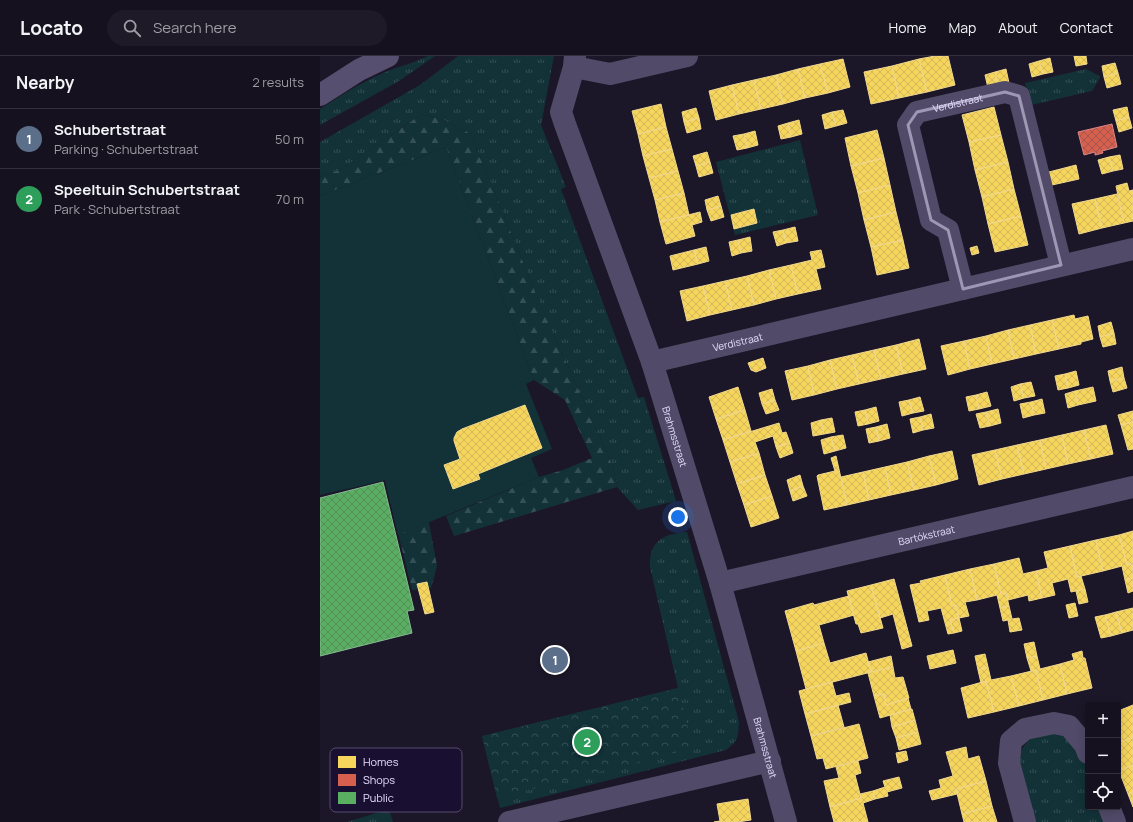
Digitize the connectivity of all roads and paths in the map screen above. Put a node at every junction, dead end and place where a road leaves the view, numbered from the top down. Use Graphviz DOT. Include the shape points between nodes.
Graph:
graph roads {
  1 [pos="388,56"];
  2 [pos="688,56"];
  3 [pos="574,62"];
  4 [pos="320,95"];
  5 [pos="1133,249"];
  6 [pos="1061,265"];
  7 [pos="963,289"];
  8 [pos="652,362"];
  9 [pos="1133,487"];
  10 [pos="720,583"];
  11 [pos="1085,745"];
  12 [pos="770,761"];
  13 [pos="1110,810"];
  14 [pos="509,822"];
  15 [pos="786,822"];
  16 [pos="1024,822"];
  17 [pos="1115,822"];
  1 -- 4 [label="street" via="359,70"];
  2 -- 3 [label="street" via="610,74"];
  3 -- 8 [label="street, Brahmsstraat" via="561,112"];
  5 -- 6 [label="street, Verdistraat"];
  6 -- 7 [label="street, Verdistraat"];
  6 -- 7 [label="street, Verdistraat" via="1019,96 1004,92 917,112 908,125 931,220 948,230"];
  7 -- 8 [label="street, Verdistraat"];
  8 -- 10 [label="street, Brahmsstraat"];
  9 -- 10 [label="street, Bartókstraat"];
  10 -- 12 [label="street, Brahmsstraat"];
  11 -- 16 [label="street" via="1069,726 1054,723 1026,729 1011,742 1009,763"];
  12 -- 14 [label="street"];
  12 -- 15 [label="street, Brahmsstraat"];
  13 -- 17 [label="street"];
}
